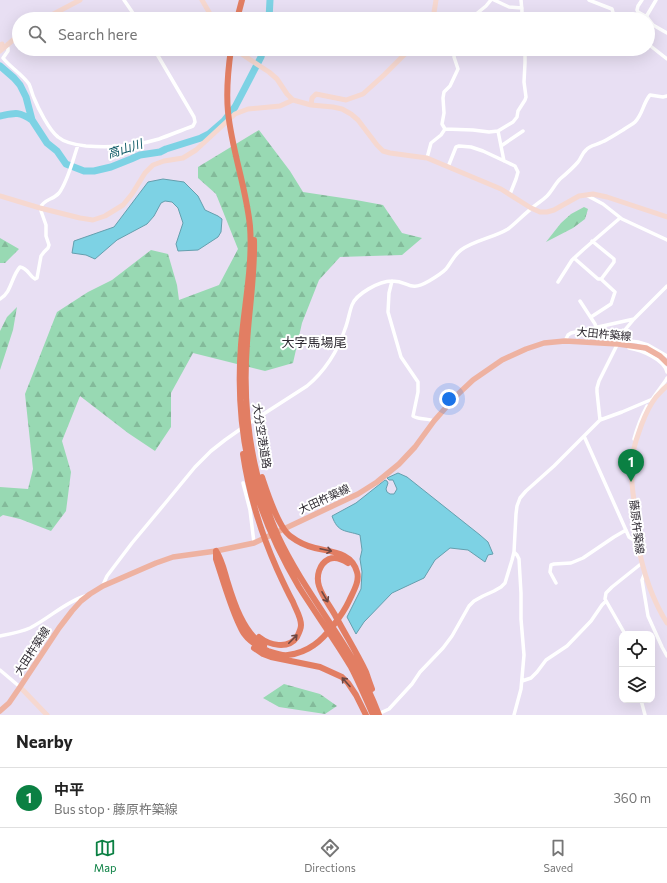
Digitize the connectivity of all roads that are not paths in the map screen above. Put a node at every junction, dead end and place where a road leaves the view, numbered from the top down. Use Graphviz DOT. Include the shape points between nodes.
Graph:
graph roads {
  1 [pos="80,0"];
  2 [pos="124,0"];
  3 [pos="202,0"];
  4 [pos="242,0"];
  5 [pos="436,0"];
  6 [pos="493,0"];
  7 [pos="521,0"];
  8 [pos="589,0"];
  9 [pos="642,0"];
  10 [pos="656,0"];
  11 [pos="522,8"];
  12 [pos="57,12"];
  13 [pos="132,12"];
  14 [pos="209,12"];
  15 [pos="239,12"];
  16 [pos="434,12"];
  17 [pos="479,12"];
  18 [pos="522,12"];
  19 [pos="613,12"];
  20 [pos="638,12"];
  21 [pos="649,12"];
  22 [pos="655,26"];
  23 [pos="667,33"];
  24 [pos="12,39"];
  25 [pos="2,44"];
  26 [pos="655,50"];
  27 [pos="0,51"];
  28 [pos="158,56"];
  29 [pos="232,56"];
  30 [pos="244,56"];
  31 [pos="403,56"];
  32 [pos="454,56"];
  33 [pos="525,56"];
  34 [pos="667,59"];
  35 [pos="667,96"];
  36 [pos="293,100"];
  37 [pos="311,105"];
  38 [pos="445,129"];
  39 [pos="498,131"];
  40 [pos="523,131"];
  41 [pos="231,132"];
  42 [pos="78,145"];
  43 [pos="501,146"];
  44 [pos="427,158"];
  45 [pos="504,161"];
  46 [pos="448,167"];
  47 [pos="510,194"];
  48 [pos="585,195"];
  49 [pos="0,196"];
  50 [pos="40,208"];
  51 [pos="531,208"];
  52 [pos="667,217"];
  53 [pos="620,218"];
  54 [pos="667,240"];
  55 [pos="592,242"];
  56 [pos="574,258"];
  57 [pos="602,279"];
  58 [pos="392,281"];
  59 [pos="558,282"];
  60 [pos="667,286"];
  61 [pos="0,299"];
  62 [pos="580,301"];
  63 [pos="591,317"];
  64 [pos="634,319"];
  65 [pos="596,328"];
  66 [pos="565,341"];
  67 [pos="619,343"];
  68 [pos="667,356"];
  69 [pos="667,363"];
  70 [pos="240,371"];
  71 [pos="667,372"];
  72 [pos="667,378"];
  73 [pos="667,386"];
  74 [pos="654,398"];
  75 [pos="247,420"];
  76 [pos="600,420"];
  77 [pos="434,421"];
  78 [pos="584,436"];
  79 [pos="243,483"];
  80 [pos="272,528"];
  81 [pos="626,530"];
  82 [pos="636,541"];
  83 [pos="254,543"];
  84 [pos="216,551"];
  85 [pos="514,552"];
  86 [pos="641,561"];
  87 [pos="645,573"];
  88 [pos="556,583"];
  89 [pos="103,586"];
  90 [pos="90,594"];
  91 [pos="606,601"];
  92 [pos="667,624"];
  93 [pos="623,631"];
  94 [pos="246,632"];
  95 [pos="0,636"];
  96 [pos="347,656"];
  97 [pos="667,656"];
  98 [pos="0,670"];
  99 [pos="522,681"];
  100 [pos="20,687"];
  101 [pos="642,703"];
  102 [pos="0,711"];
  103 [pos="47,715"];
  104 [pos="366,715"];
  105 [pos="373,715"];
  106 [pos="378,715"];
  107 [pos="382,715"];
  108 [pos="514,715"];
  109 [pos="645,715"];
  1 -- 12 [label="street"];
  2 -- 13 [label="street"];
  3 -- 14 [label="street"];
  4 -- 15 [label="highway"];
  5 -- 16 [label="street"];
  6 -- 11 [label="street" via="510,7"];
  6 -- 17 [label="street"];
  7 -- 11 [label="street"];
  8 -- 19 [label="street" via="612,9"];
  9 -- 20 [label="street"];
  10 -- 21 [label="street"];
  11 -- 18 [label="street"];
  22 -- 23 [label="street"];
  24 -- 25 [label="street"];
  25 -- 27 [label="street"];
  25 -- 42 [label="street" via="8,48 3,58 29,84 33,97 57,137"];
  26 -- 34 [label="street"];
  28 -- 42 [label="street" via="194,117 193,126 146,143 115,147"];
  29 -- 41 [label="highway, 大分空港道路" via="227,94"];
  30 -- 36 [label="street" via="277,79"];
  31 -- 37 [label="street" via="363,94 346,100 316,94"];
  32 -- 38 [label="street" via="458,69 443,98 442,124"];
  33 -- 39 [label="street" via="525,100 513,122"];
  35 -- 51 [label="street" via="650,95 635,122 611,138 585,150 579,161 541,202"];
  36 -- 37 [label="street"];
  36 -- 50 [label="street" via="280,106 248,109 235,114 196,150 183,158 153,165 122,205 105,216 93,220"];
  37 -- 44 [label="street" via="342,109 351,114 383,150"];
  38 -- 39 [label="street"];
  38 -- 44 [label="street" via="431,143"];
  39 -- 43 [label="street"];
  40 -- 43 [label="street"];
  41 -- 70 [label="highway, 大分空港道路" via="250,238 250,265"];
  41 -- 75 [label="highway, 大分空港道路" via="253,217 254,233 254,269 246,360"];
  42 -- 50 [label="street" via="58,194 44,202"];
  43 -- 45 [label="street"];
  44 -- 46 [label="street"];
  45 -- 46 [label="street" via="484,151 459,146 456,147"];
  45 -- 47 [label="street" via="515,166 518,172"];
  46 -- 47 [label="street"];
  47 -- 51 [label="street"];
  48 -- 51 [label="street" via="547,212"];
  48 -- 52 [label="street" via="607,197"];
  48 -- 53 [label="street" via="604,204"];
  49 -- 50 [label="street"];
  50 -- 61 [label="street" via="49,245 41,256 37,278 33,278 27,270 20,267 6,294"];
  51 -- 58 [label="street" via="508,228 460,251 445,270 425,283 414,287"];
  53 -- 54 [label="street"];
  53 -- 55 [label="street"];
  55 -- 56 [label="street"];
  55 -- 57 [label="street" via="614,259"];
  56 -- 57 [label="street" via="598,279"];
  56 -- 59 [label="street"];
  57 -- 63 [label="street" via="615,292 611,304"];
  58 -- 77 [label="street" via="388,312 401,357 418,382 413,416"];
  58 -- 89 [label="street" via="371,288 353,301 342,337 316,378 225,440 195,467 132,542 107,576"];
  60 -- 64 [label="street"];
  62 -- 63 [label="street"];
  63 -- 65 [label="street"];
  64 -- 65 [label="street"];
  64 -- 67 [label="street" via="624,331"];
  65 -- 66 [label="street" via="568,335"];
  66 -- 67 [label="main road, 大田杵築線"];
  66 -- 77 [label="main road, 大田杵築線" via="544,343 502,360 456,396"];
  67 -- 68 [label="street" via="638,342"];
  67 -- 69 [label="main road, 大田杵築線" via="646,348"];
  67 -- 71 [label="street" via="662,362"];
  67 -- 76 [label="street" via="597,388"];
  70 -- 80 [label="highway, 大分空港道路" via="241,410 248,460 257,494"];
  94 -- 70 [label="highway, one-way" via="282,646 295,640 301,626 298,613 266,544 250,490 240,435"];
  72 -- 74 [label="street"];
  73 -- 74 [label="street, 藤原杵築線"];
  74 -- 76 [label="street"];
  74 -- 82 [label="street, 藤原杵築線" via="638,431 632,457"];
  75 -- 80 [label="highway, 大分空港道路" via="256,469"];
  75 -- 94 [label="highway, one-way" via="261,476 285,531 302,544 340,553 353,563 358,575 356,586 343,613 314,645 296,653 276,654 255,644"];
  76 -- 78 [label="street"];
  77 -- 83 [label="main road, 大田杵築線" via="415,447 377,482 358,494"];
  78 -- 81 [label="street"];
  78 -- 85 [label="street" via="520,498 516,514"];
  79 -- 83 [label="street" via="250,510"];
  80 -- 96 [label="highway, 大分空港道路" via="283,559 299,587"];
  81 -- 82 [label="street" via="629,537"];
  81 -- 88 [label="street" via="582,558 571,563 551,565 550,572"];
  82 -- 86 [label="street, 藤原杵築線"];
  83 -- 84 [label="main road, 大田杵築線"];
  84 -- 89 [label="main road, 大田杵築線" via="172,557"];
  84 -- 94 [label="highway" via="216,559 232,609"];
  85 -- 99 [label="street" via="519,559 524,655"];
  85 -- 106 [label="street" via="505,583 469,606 452,636 389,709"];
  86 -- 87 [label="street, 藤原杵築線"];
  86 -- 91 [label="street" via="612,586 606,593"];
  87 -- 92 [label="street, 藤原杵築線" via="649,589"];
  87 -- 97 [label="street" via="642,580 648,616"];
  89 -- 90 [label="main road, 大田杵築線"];
  90 -- 95 [label="street" via="31,628"];
  90 -- 100 [label="main road, 大田杵築線" via="72,611"];
  91 -- 93 [label="street"];
  91 -- 99 [label="street" via="567,646 546,660 531,678"];
  104 -- 94 [label="highway, one-way" via="356,695 342,677 320,667 263,654 249,642"];
  94 -- 107 [label="highway, one-way" via="275,650 292,651 311,643 324,633 343,608 352,588 352,568 343,560 326,560 319,571 319,585 323,594 332,609 358,658 366,672"];
  96 -- 105 [label="highway, 大分空港道路"];
  96 -- 106 [label="highway, 大分空港道路" via="367,686"];
  98 -- 100 [label="street"];
  99 -- 108 [label="street"];
  100 -- 102 [label="main road, 大田杵築線"];
  100 -- 103 [label="street"];
  101 -- 109 [label="street"];
}
